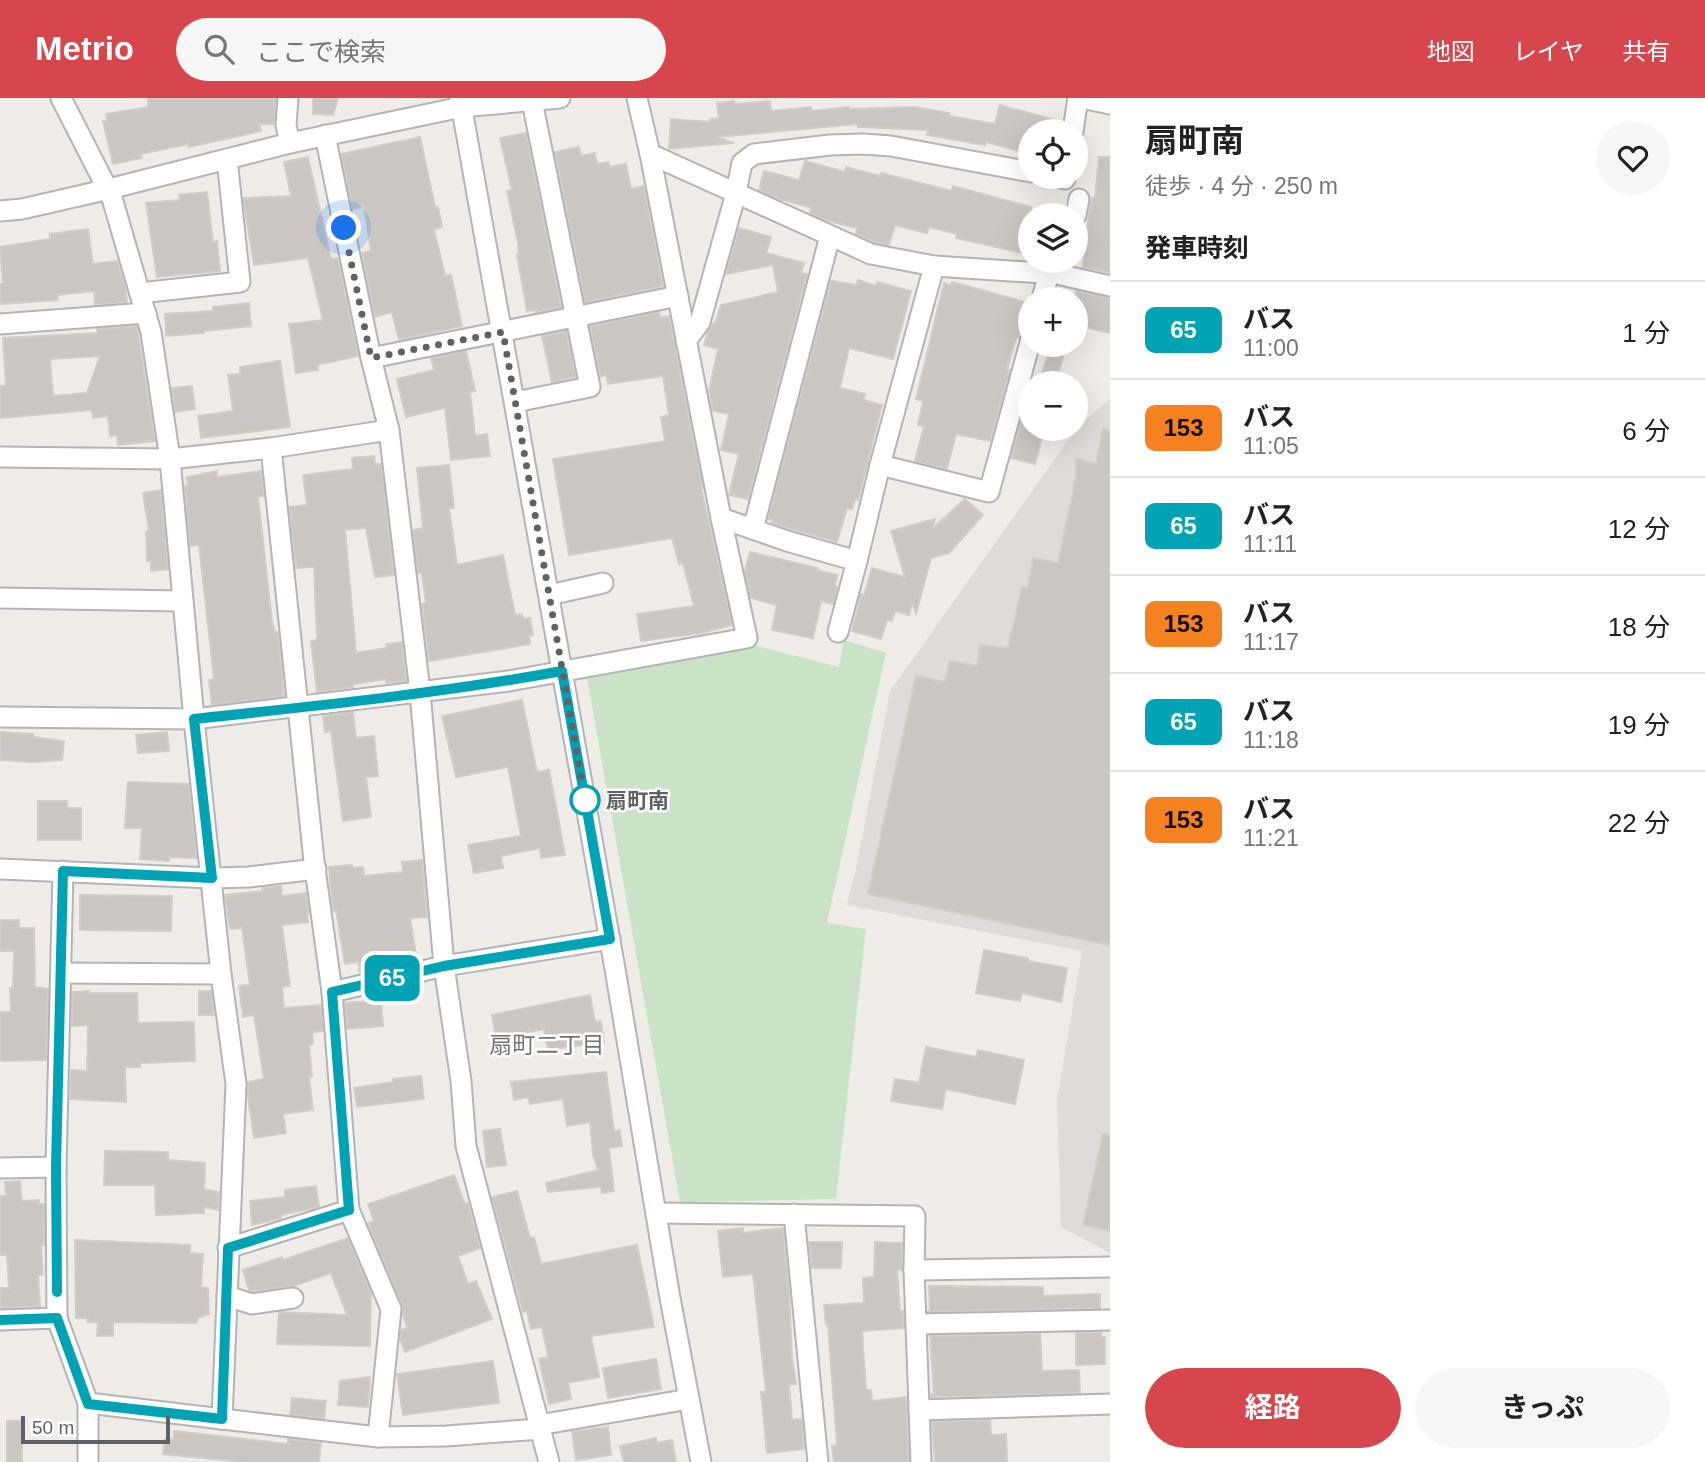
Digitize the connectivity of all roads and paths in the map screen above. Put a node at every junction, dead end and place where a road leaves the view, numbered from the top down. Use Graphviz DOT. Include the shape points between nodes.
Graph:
graph roads {
  1 [pos="61,98"];
  2 [pos="288,98"];
  3 [pos="559,98"];
  4 [pos="637,98"];
  5 [pos="1080,98"];
  6 [pos="532,101"];
  7 [pos="461,102"];
  8 [pos="1110,104"];
  9 [pos="1076,119"];
  10 [pos="325,135"];
  11 [pos="290,143"];
  12 [pos="650,154"];
  13 [pos="227,159"];
  14 [pos="1018,170"];
  15 [pos="109,189"];
  16 [pos="736,193"];
  17 [pos="0,211"];
  18 [pos="830,236"];
  19 [pos="934,266"];
  20 [pos="1018,269"];
  21 [pos="1070,273"];
  22 [pos="1110,286"];
  23 [pos="140,293"];
  24 [pos="678,296"];
  25 [pos="146,313"];
  26 [pos="577,317"];
  27 [pos="0,324"];
  28 [pos="503,332"];
  29 [pos="687,341"];
  30 [pos="1026,357"];
  31 [pos="371,358"];
  32 [pos="515,402"];
  33 [pos="390,430"];
  34 [pos="271,447"];
  35 [pos="0,457"];
  36 [pos="170,458"];
  37 [pos="880,465"];
  38 [pos="721,518"];
  39 [pos="753,530"];
  40 [pos="857,561"];
  41 [pos="603,583"];
  42 [pos="549,595"];
  43 [pos="0,598"];
  44 [pos="182,601"];
  45 [pos="838,632"];
  46 [pos="562,671"];
  47 [pos="420,692"];
  48 [pos="299,708"];
  49 [pos="0,717"];
  50 [pos="194,719"];
  51 [pos="0,869"];
  52 [pos="316,869"];
  53 [pos="63,871"];
  54 [pos="212,878"];
  55 [pos="610,939"];
  56 [pos="444,966"];
  57 [pos="61,973"];
  58 [pos="221,974"];
  59 [pos="332,992"];
  60 [pos="56,1167"];
  61 [pos="0,1168"];
  62 [pos="349,1210"];
  63 [pos="657,1213"];
  64 [pos="794,1214"];
  65 [pos="228,1248"];
  66 [pos="1110,1267"];
  67 [pos="914,1269"];
  68 [pos="227,1296"];
  69 [pos="293,1298"];
  70 [pos="57,1318"];
  71 [pos="0,1320"];
  72 [pos="1110,1320"];
  73 [pos="916,1324"];
  74 [pos="689,1399"];
  75 [pos="88,1404"];
  76 [pos="1110,1404"];
  77 [pos="919,1410"];
  78 [pos="222,1419"];
  79 [pos="540,1427"];
  80 [pos="378,1437"];
  81 [pos="88,1462"];
  82 [pos="549,1462"];
  83 [pos="701,1462"];
  84 [pos="818,1462"];
  85 [pos="921,1462"];
  1 -- 15 [label="street"];
  2 -- 11 [label="street"];
  3 -- 6 [label="street"];
  4 -- 12 [label="street"];
  5 -- 8 [label="street"];
  5 -- 9 [label="street"];
  6 -- 7 [label="street"];
  6 -- 26 [label="street"];
  7 -- 10 [label="street"];
  7 -- 28 [label="street"];
  10 -- 11 [label="street"];
  10 -- 31 [label="street"];
  11 -- 13 [label="street"];
  12 -- 16 [label="street"];
  12 -- 24 [label="street"];
  13 -- 15 [label="street"];
  13 -- 23 [label="street" via="240,282"];
  14 -- 16 [label="street" via="891,146 830,145 754,154 742,163"];
  15 -- 17 [label="street"];
  15 -- 23 [label="street"];
  16 -- 18 [label="street"];
  16 -- 29 [label="street" via="700,322"];
  18 -- 19 [label="street" via="871,254"];
  18 -- 39 [label="street"];
  19 -- 20 [label="street"];
  19 -- 37 [label="street"];
  21 -- 22 [label="street"];
  23 -- 25 [label="street"];
  24 -- 26 [label="street"];
  24 -- 29 [label="street"];
  25 -- 27 [label="street"];
  25 -- 36 [label="street"];
  26 -- 28 [label="street"];
  26 -- 32 [label="street" via="590,387"];
  28 -- 31 [label="street"];
  28 -- 32 [label="street"];
  29 -- 38 [label="street"];
  30 -- 37 [label="street" via="989,492"];
  31 -- 33 [label="street"];
  32 -- 42 [label="street"];
  33 -- 34 [label="street"];
  33 -- 47 [label="street"];
  34 -- 36 [label="street"];
  34 -- 48 [label="street"];
  35 -- 36 [label="street"];
  36 -- 44 [label="street"];
  37 -- 40 [label="street"];
  38 -- 39 [label="street"];
  38 -- 46 [label="street" via="747,638"];
  39 -- 40 [label="street"];
  40 -- 45 [label="street"];
  41 -- 42 [label="street"];
  42 -- 46 [label="street"];
  43 -- 44 [label="street"];
  44 -- 50 [label="street"];
  46 -- 47 [label="street"];
  46 -- 55 [label="street"];
  47 -- 48 [label="street"];
  47 -- 56 [label="street"];
  48 -- 50 [label="street"];
  48 -- 52 [label="street"];
  49 -- 50 [label="street"];
  50 -- 54 [label="street"];
  51 -- 53 [label="street"];
  52 -- 54 [label="street"];
  52 -- 59 [label="street"];
  53 -- 54 [label="street"];
  53 -- 57 [label="street"];
  54 -- 58 [label="street"];
  55 -- 56 [label="street"];
  55 -- 63 [label="street"];
  56 -- 59 [label="street"];
  56 -- 79 [label="street" via="466,1146"];
  57 -- 58 [label="street"];
  57 -- 60 [label="street"];
  58 -- 65 [label="street" via="236,1084"];
  59 -- 62 [label="street"];
  60 -- 61 [label="street"];
  60 -- 70 [label="street"];
  62 -- 65 [label="street"];
  62 -- 80 [label="street" via="391,1309"];
  63 -- 64 [label="street"];
  63 -- 74 [label="street"];
  64 -- 67 [label="street" via="915,1216"];
  64 -- 84 [label="street"];
  65 -- 68 [label="street"];
  66 -- 67 [label="street"];
  67 -- 73 [label="street"];
  68 -- 69 [label="street" via="253,1304"];
  68 -- 78 [label="street"];
  70 -- 71 [label="street"];
  70 -- 75 [label="street"];
  72 -- 73 [label="street"];
  73 -- 77 [label="street"];
  74 -- 79 [label="street"];
  74 -- 83 [label="street"];
  75 -- 78 [label="street"];
  75 -- 81 [label="street"];
  76 -- 77 [label="street"];
  77 -- 85 [label="street"];
  78 -- 80 [label="street"];
  79 -- 80 [label="street"];
  79 -- 82 [label="street"];
}
